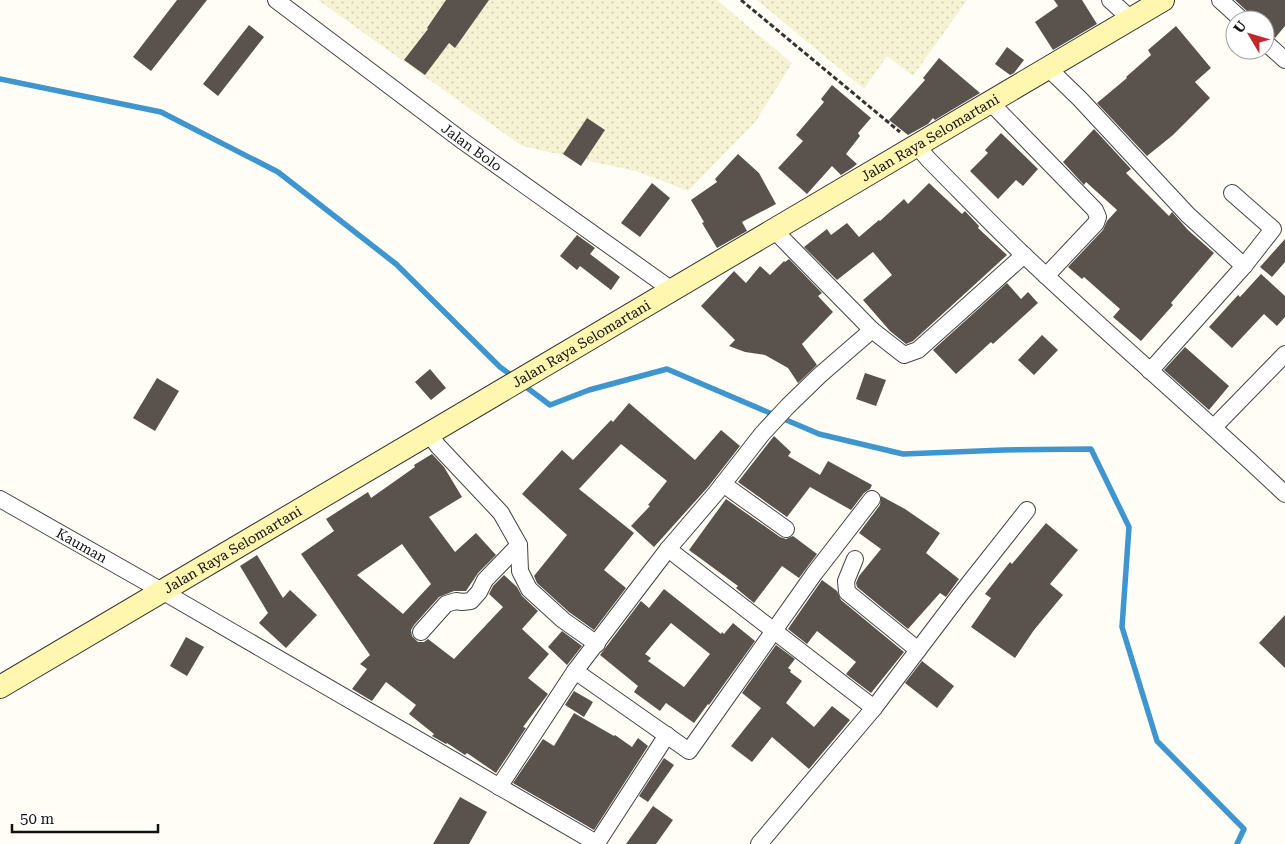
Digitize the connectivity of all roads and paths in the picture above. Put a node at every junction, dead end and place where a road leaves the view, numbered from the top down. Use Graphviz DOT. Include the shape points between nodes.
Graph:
graph roads {
  1 [pos="276,0"];
  2 [pos="741,0"];
  3 [pos="1110,0"];
  4 [pos="1163,0"];
  5 [pos="1220,0"];
  6 [pos="1231,10"];
  7 [pos="1131,19"];
  8 [pos="1275,51"];
  9 [pos="1285,60"];
  10 [pos="1048,68"];
  11 [pos="990,102"];
  12 [pos="917,146"];
  13 [pos="1232,193"];
  14 [pos="774,230"];
  15 [pos="1024,255"];
  16 [pos="1244,266"];
  17 [pos="1046,276"];
  18 [pos="672,290"];
  19 [pos="872,330"];
  20 [pos="1285,354"];
  21 [pos="1150,371"];
  22 [pos="1214,427"];
  23 [pos="429,434"];
  24 [pos="723,484"];
  25 [pos="1285,494"];
  26 [pos="0,499"];
  27 [pos="872,499"];
  28 [pos="1027,510"];
  29 [pos="786,529"];
  30 [pos="519,545"];
  31 [pos="668,549"];
  32 [pos="855,559"];
  33 [pos="162,591"];
  34 [pos="775,630"];
  35 [pos="421,632"];
  36 [pos="597,644"];
  37 [pos="918,650"];
  38 [pos="575,671"];
  39 [pos="0,687"];
  40 [pos="874,708"];
  41 [pos="667,736"];
  42 [pos="499,787"];
  43 [pos="597,843"];
  44 [pos="759,844"];
  1 -- 18 [label="street, Jalan Bolo" via="464,142"];
  2 -- 12 [label="path"];
  3 -- 7 [label="street"];
  4 -- 7 [label="main road, Jalan Raya Selomartani"];
  5 -- 6 [label="street"];
  7 -- 10 [label="main road, Jalan Raya Selomartani"];
  8 -- 9 [label="street"];
  10 -- 11 [label="main road, Jalan Raya Selomartani"];
  10 -- 16 [label="street" via="1188,214"];
  11 -- 12 [label="main road, Jalan Raya Selomartani"];
  11 -- 17 [label="street" via="1095,210 1098,217"];
  12 -- 14 [label="main road, Jalan Raya Selomartani"];
  12 -- 15 [label="street"];
  13 -- 16 [label="street" via="1273,229"];
  14 -- 18 [label="main road, Jalan Raya Selomartani"];
  14 -- 19 [label="street"];
  15 -- 17 [label="street"];
  15 -- 19 [label="street" via="918,350 904,354"];
  16 -- 21 [label="street"];
  17 -- 21 [label="street"];
  18 -- 23 [label="main road, Jalan Raya Selomartani"];
  19 -- 24 [label="street" via="788,406"];
  20 -- 22 [label="street"];
  21 -- 22 [label="street"];
  22 -- 25 [label="street"];
  23 -- 30 [label="street" via="500,513"];
  23 -- 33 [label="main road, Jalan Raya Selomartani"];
  24 -- 29 [label="street"];
  24 -- 31 [label="street"];
  26 -- 33 [label="street, Kauman"];
  27 -- 34 [label="street"];
  28 -- 37 [label="street"];
  30 -- 35 [label="street" via="485,580 471,600 446,604"];
  30 -- 36 [label="street" via="520,571 529,589 563,620"];
  31 -- 34 [label="street"];
  31 -- 36 [label="street"];
  32 -- 37 [label="street" via="846,581 847,592"];
  33 -- 39 [label="main road, Jalan Raya Selomartani"];
  33 -- 42 [label="street, Kauman"];
  34 -- 40 [label="street"];
  34 -- 41 [label="street" via="689,751"];
  36 -- 38 [label="street"];
  37 -- 40 [label="street"];
  38 -- 41 [label="street"];
  38 -- 42 [label="street"];
  40 -- 44 [label="street"];
  41 -- 43 [label="street"];
  42 -- 43 [label="street, Kauman"];
}
